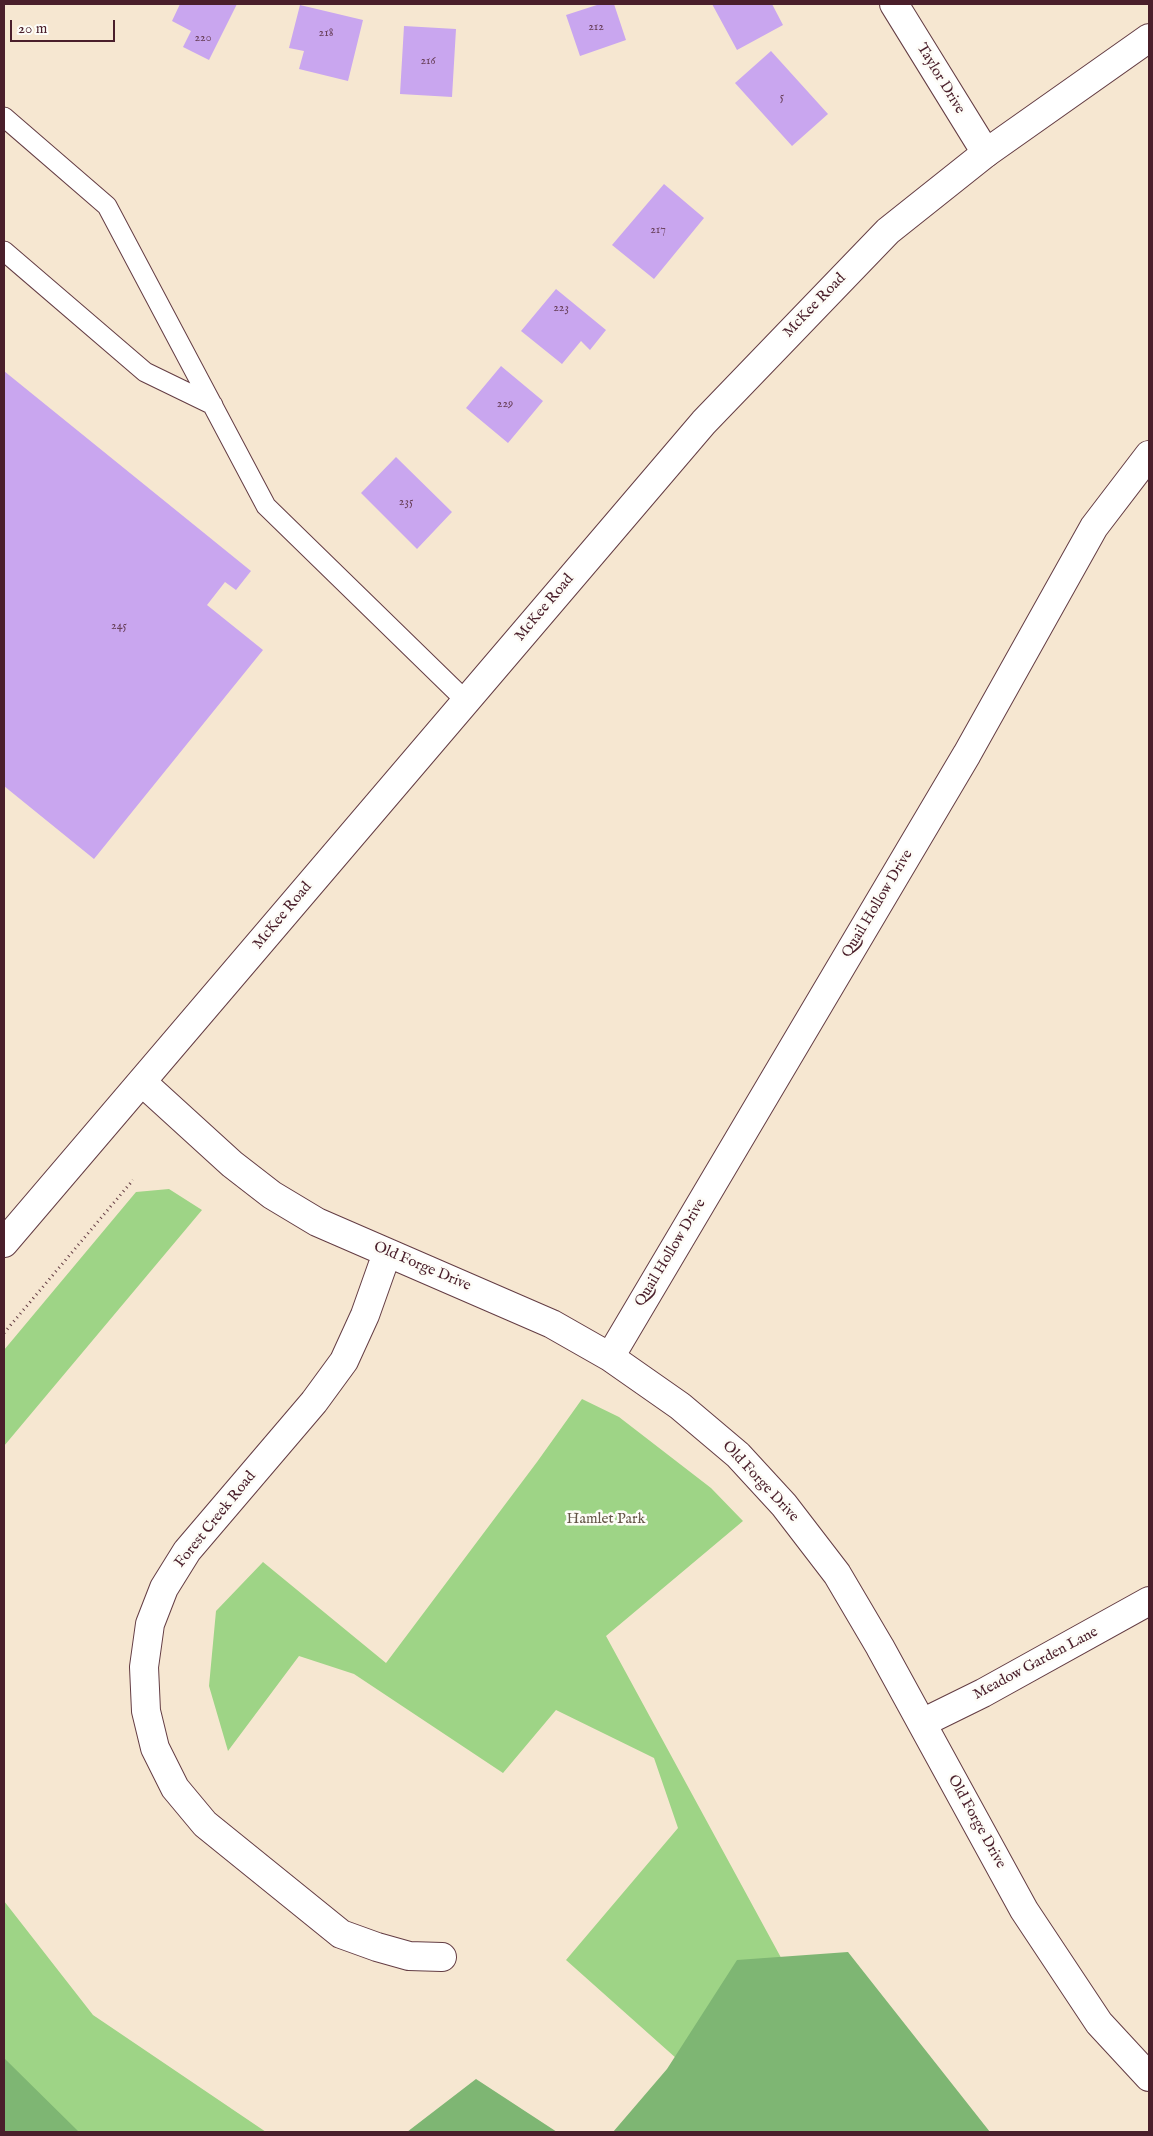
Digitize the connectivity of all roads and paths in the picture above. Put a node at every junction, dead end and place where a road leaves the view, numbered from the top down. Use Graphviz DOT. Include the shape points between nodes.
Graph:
graph roads {
  1 [pos="894,4"];
  2 [pos="1149,38"];
  3 [pos="4,118"];
  4 [pos="986,154"];
  5 [pos="4,251"];
  6 [pos="213,405"];
  7 [pos="1149,455"];
  8 [pos="466,700"];
  9 [pos="142,1082"];
  10 [pos="133,1180"];
  11 [pos="4,1243"];
  12 [pos="387,1253"];
  13 [pos="4,1333"];
  14 [pos="610,1357"];
  15 [pos="1149,1602"];
  16 [pos="922,1723"];
  17 [pos="442,1957"];
  18 [pos="1149,2077"];
  1 -- 4 [label="street, Taylor Drive"];
  2 -- 4 [label="street, McKee Road"];
  3 -- 6 [label="lane" via="107,206"];
  4 -- 8 [label="street, McKee Road" via="888,231 704,422"];
  5 -- 6 [label="lane" via="145,372"];
  6 -- 8 [label="lane" via="266,506"];
  7 -- 14 [label="street, Quail Hollow Drive" via="1094,527 967,754"];
  8 -- 9 [label="street, McKee Road"];
  9 -- 11 [label="street, McKee Road"];
  9 -- 12 [label="street, Old Forge Drive" via="232,1164 272,1195 317,1222"];
  10 -- 13 [label="path"];
  12 -- 14 [label="street, Old Forge Drive" via="552,1324"];
  12 -- 17 [label="street, Forest Creek Road" via="344,1361 314,1402 187,1551 164,1588 149,1632 144,1667 146,1711 155,1748 174,1788 205,1824 341,1934 409,1956"];
  14 -- 16 [label="street, Old Forge Drive" via="680,1406 738,1455 784,1505 837,1574"];
  15 -- 16 [label="street, Meadow Garden Lane"];
  16 -- 18 [label="street, Old Forge Drive" via="1024,1910 1099,2023"];
}
